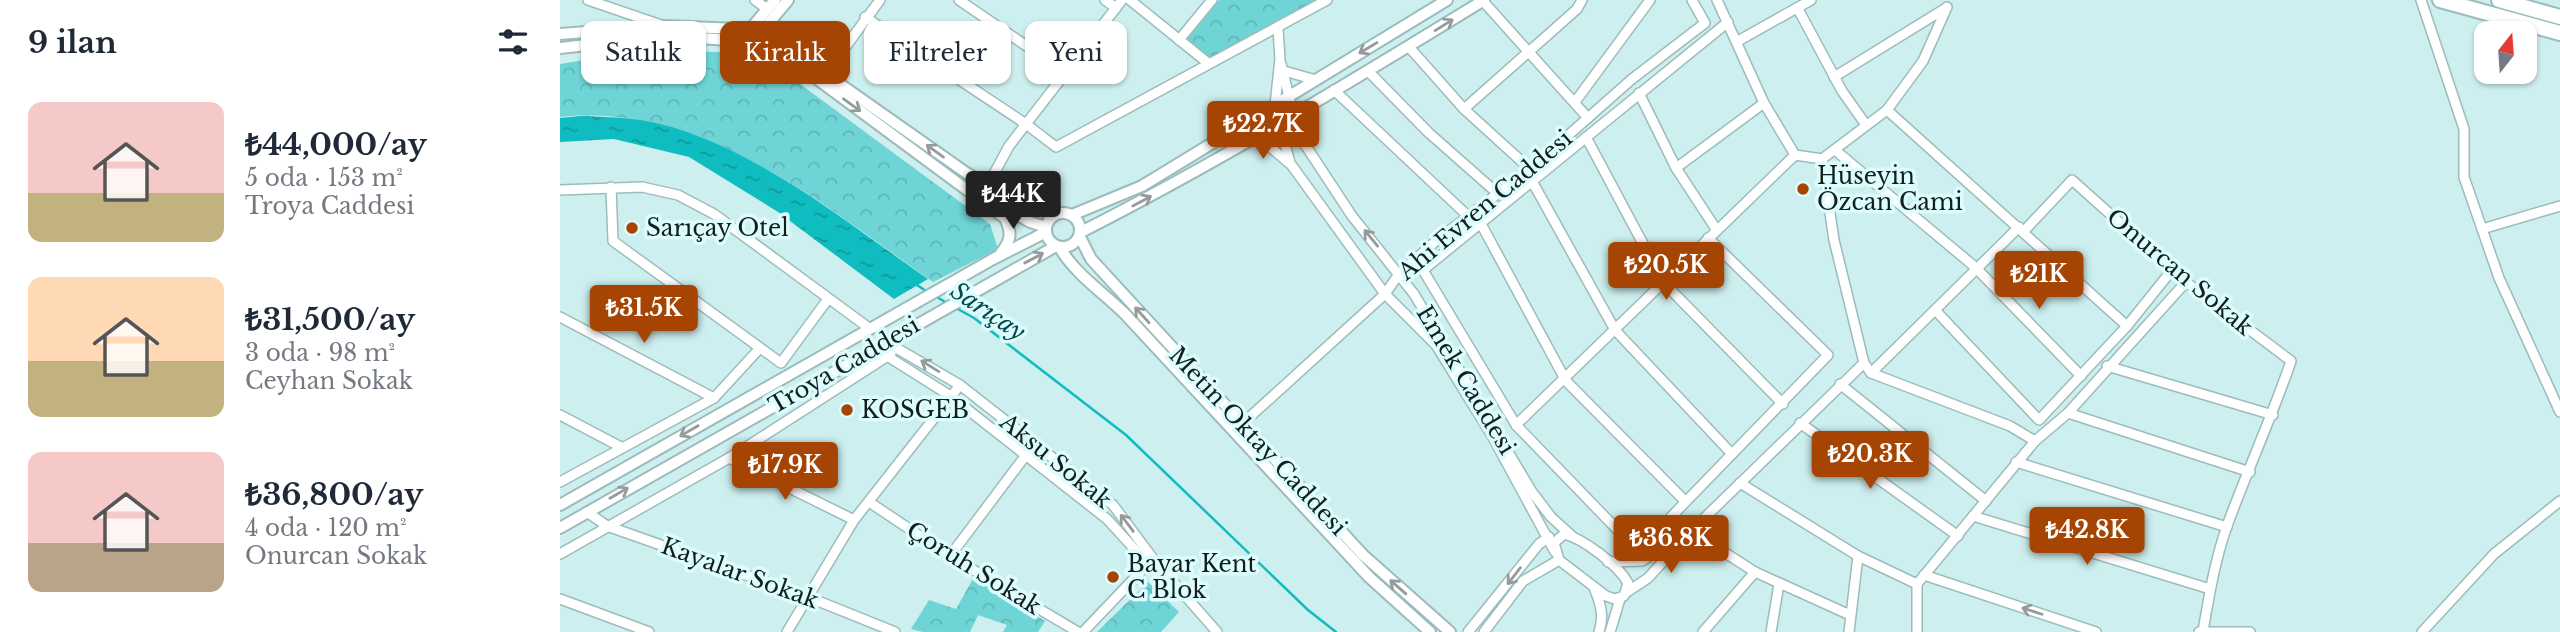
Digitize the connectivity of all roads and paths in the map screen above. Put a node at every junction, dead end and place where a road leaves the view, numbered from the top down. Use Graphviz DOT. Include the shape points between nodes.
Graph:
graph roads {
  1 [pos="588,0"];
  2 [pos="755,0"];
  3 [pos="788,0"];
  4 [pos="880,0"];
  5 [pos="959,0"];
  6 [pos="1105,0"];
  7 [pos="1130,0"];
  8 [pos="1212,0"];
  9 [pos="1327,0"];
  10 [pos="1447,0"];
  11 [pos="1484,0"];
  12 [pos="1582,0"];
  13 [pos="1650,0"];
  14 [pos="1692,0"];
  15 [pos="1717,0"];
  16 [pos="1811,0"];
  17 [pos="2421,0"];
  18 [pos="2440,0"];
  19 [pos="2499,0"];
  20 [pos="1119,4"];
  21 [pos="771,5"];
  22 [pos="1798,9"];
  23 [pos="865,17"];
  24 [pos="2560,17"];
  25 [pos="2542,20"];
  26 [pos="649,21"];
  27 [pos="754,21"];
  28 [pos="770,21"];
  29 [pos="1106,21"];
  30 [pos="1728,22"];
  31 [pos="1278,29"];
  32 [pos="581,32"];
  33 [pos="2560,33"];
  34 [pos="560,34"];
  35 [pos="720,39"];
  36 [pos="850,39"];
  37 [pos="1179,40"];
  38 [pos="1738,41"];
  39 [pos="1025,45"];
  40 [pos="1409,47"];
  41 [pos="560,48"];
  42 [pos="1531,52"];
  43 [pos="1280,59"];
  44 [pos="1208,63"];
  45 [pos="1284,71"];
  46 [pos="1368,71"];
  47 [pos="1834,77"];
  48 [pos="1316,80"];
  49 [pos="824,84"];
  50 [pos="843,84"];
  51 [pos="1057,84"];
  52 [pos="1334,90"];
  53 [pos="1639,93"];
  54 [pos="1292,96"];
  55 [pos="1575,102"];
  56 [pos="1764,103"];
  57 [pos="1275,105"];
  58 [pos="1307,107"];
  59 [pos="1464,109"];
  60 [pos="1887,110"];
  61 [pos="1293,115"];
  62 [pos="1588,118"];
  63 [pos="1278,122"];
  64 [pos="1026,124"];
  65 [pos="1866,125"];
  66 [pos="1255,135"];
  67 [pos="1302,138"];
  68 [pos="1586,138"];
  69 [pos="1835,150"];
  70 [pos="1795,155"];
  71 [pos="1822,159"];
  72 [pos="1290,163"];
  73 [pos="1676,167"];
  74 [pos="1530,169"];
  75 [pos="957,182"];
  76 [pos="1533,183"];
  77 [pos="988,185"];
  78 [pos="611,187"];
  79 [pos="560,190"];
  80 [pos="1497,193"];
  81 [pos="2560,206"];
  82 [pos="1066,214"];
  83 [pos="1468,216"];
  84 [pos="1480,222"];
  85 [pos="1716,229"];
  86 [pos="2022,229"];
  87 [pos="2482,229"];
  88 [pos="1046,230"];
  89 [pos="1080,234"];
  90 [pos="1708,238"];
  91 [pos="1058,247"];
  92 [pos="993,259"];
  93 [pos="1975,267"];
  94 [pos="2172,270"];
  95 [pos="1399,274"];
  96 [pos="2186,282"];
  97 [pos="1664,283"];
  98 [pos="1385,294"];
  99 [pos="828,299"];
  100 [pos="1935,310"];
  101 [pos="560,317"];
  102 [pos="874,326"];
  103 [pos="2127,326"];
  104 [pos="1615,330"];
  105 [pos="891,337"];
  106 [pos="760,348"];
  107 [pos="898,349"];
  108 [pos="887,356"];
  109 [pos="1864,363"];
  110 [pos="2107,366"];
  111 [pos="1871,373"];
  112 [pos="2081,376"];
  113 [pos="1566,381"];
  114 [pos="1840,384"];
  115 [pos="960,385"];
  116 [pos="949,396"];
  117 [pos="714,398"];
  118 [pos="1783,404"];
  119 [pos="2559,409"];
  120 [pos="2068,412"];
  121 [pos="560,415"];
  122 [pos="2273,415"];
  123 [pos="1800,423"];
  124 [pos="1242,424"];
  125 [pos="1516,425"];
  126 [pos="2035,441"];
  127 [pos="1035,443"];
  128 [pos="621,447"];
  129 [pos="1732,454"];
  130 [pos="1025,456"];
  131 [pos="729,458"];
  132 [pos="2015,461"];
  133 [pos="2250,472"];
  134 [pos="560,482"];
  135 [pos="1740,483"];
  136 [pos="1685,501"];
  137 [pos="1986,501"];
  138 [pos="2560,501"];
  139 [pos="869,502"];
  140 [pos="560,505"];
  141 [pos="587,512"];
  142 [pos="1973,516"];
  143 [pos="854,520"];
  144 [pos="607,526"];
  145 [pos="2227,527"];
  146 [pos="560,528"];
  147 [pos="1691,531"];
  148 [pos="1569,536"];
  149 [pos="1958,536"];
  150 [pos="1546,539"];
  151 [pos="560,554"];
  152 [pos="950,556"];
  153 [pos="1557,556"];
  154 [pos="1858,556"];
  155 [pos="1607,562"];
  156 [pos="1755,572"];
  157 [pos="1924,575"];
  158 [pos="1779,584"];
  159 [pos="1917,584"];
  160 [pos="1595,588"];
  161 [pos="2210,589"];
  162 [pos="1624,596"];
  163 [pos="808,597"];
  164 [pos="560,599"];
  165 [pos="1850,615"];
  166 [pos="2200,631"];
  167 [pos="649,632"];
  168 [pos="787,632"];
  169 [pos="895,632"];
  170 [pos="1081,632"];
  171 [pos="1217,632"];
  172 [pos="1430,632"];
  173 [pos="1450,632"];
  174 [pos="1468,632"];
  175 [pos="1484,632"];
  176 [pos="1599,632"];
  177 [pos="1610,632"];
  178 [pos="1703,632"];
  179 [pos="1771,632"];
  180 [pos="1849,632"];
  181 [pos="1917,632"];
  182 [pos="2096,632"];
  183 [pos="2250,632"];
  184 [pos="2422,632"];
  1 -- 26 [label="street"];
  2 -- 21 [label="street"];
  3 -- 28 [label="main road"];
  4 -- 23 [label="street"];
  5 -- 39 [label="street"];
  6 -- 20 [label="street"];
  7 -- 37 [label="street"];
  8 -- 37 [label="street"];
  9 -- 31 [label="street"];
  10 -- 48 [label="main road, one-way"];
  40 -- 11 [label="main road, one-way"];
  11 -- 42 [label="street"];
  12 -- 42 [label="street"];
  13 -- 55 [label="street"];
  14 -- 62 [label="street, Ahi Evren Caddesi" via="1705,23"];
  15 -- 30 [label="street"];
  16 -- 22 [label="street"];
  17 -- 87 [label="street" via="2457,100 2464,129 2464,177"];
  18 -- 25 [label="highway"];
  19 -- 25 [label="highway"];
  20 -- 29 [label="street"];
  21 -- 27 [label="main road"];
  22 -- 38 [label="street"];
  22 -- 47 [label="street"];
  23 -- 36 [label="street"];
  23 -- 64 [label="street"];
  24 -- 25 [label="highway"];
  25 -- 33 [label="highway"];
  30 -- 38 [label="street"];
  30 -- 53 [label="street"];
  31 -- 43 [label="street"];
  31 -- 44 [label="street"];
  32 -- 34 [label="main road"];
  35 -- 41 [label="main road" via="667,36"];
  37 -- 44 [label="street"];
  38 -- 56 [label="street"];
  40 -- 46 [label="main road"];
  40 -- 59 [label="street"];
  42 -- 55 [label="street"];
  42 -- 59 [label="street"];
  43 -- 45 [label="street, Emek Caddesi"];
  43 -- 57 [label="street, Emek Caddesi"];
  44 -- 64 [label="street" via="1056,147"];
  45 -- 48 [label="street"];
  45 -- 54 [label="street, Emek Caddesi"];
  46 -- 52 [label="main road"];
  46 -- 80 [label="street"];
  47 -- 60 [label="street" via="1947,7 1923,61"];
  47 -- 65 [label="street"];
  48 -- 54 [label="main road"];
  49 -- 75 [label="main road, one-way"];
  77 -- 50 [label="main road, one-way"];
  51 -- 64 [label="street"];
  52 -- 58 [label="main road"];
  52 -- 83 [label="street"];
  53 -- 68 [label="street"];
  53 -- 73 [label="street"];
  54 -- 57 [label="main road"];
  54 -- 61 [label="street, Emek Caddesi"];
  55 -- 62 [label="street"];
  56 -- 70 [label="street"];
  56 -- 73 [label="street"];
  57 -- 63 [label="street, Emek Caddesi"];
  57 -- 82 [label="main road" via="1142,186"];
  58 -- 61 [label="main road"];
  58 -- 67 [label="street"];
  59 -- 74 [label="street"];
  60 -- 65 [label="street"];
  60 -- 86 [label="street"];
  61 -- 63 [label="main road"];
  61 -- 67 [label="street, Emek Caddesi"];
  62 -- 74 [label="street, Ahi Evren Caddesi"];
  63 -- 66 [label="main road"];
  63 -- 72 [label="street, Emek Caddesi"];
  64 -- 77 [label="street"];
  65 -- 69 [label="street"];
  66 -- 72 [label="street"];
  89 -- 66 [label="main road, one-way"];
  95 -- 67 [label="street, Emek Caddesi, one-way" via="1352,216"];
  68 -- 76 [label="street"];
  68 -- 97 [label="street"];
  69 -- 71 [label="street"];
  69 -- 93 [label="street"];
  70 -- 71 [label="street"];
  70 -- 85 [label="street"];
  71 -- 109 [label="street" via="1834,240"];
  72 -- 98 [label="street, Emek Caddesi"];
  73 -- 85 [label="street"];
  74 -- 80 [label="street, Ahi Evren Caddesi"];
  75 -- 88 [label="main road"];
  75 -- 92 [label="main road" via="1005,218 1010,228 1009,243"];
  76 -- 84 [label="street"];
  76 -- 104 [label="street"];
  77 -- 82 [label="main road" via="1041,209"];
  78 -- 79 [label="street"];
  78 -- 99 [label="street" via="662,190 692,201"];
  78 -- 106 [label="street" via="613,241"];
  80 -- 83 [label="street, Ahi Evren Caddesi"];
  81 -- 87 [label="street"];
  82 -- 88 [label="main road" via="1052,218"];
  82 -- 89 [label="main road" via="1079,222"];
  83 -- 95 [label="street, Ahi Evren Caddesi"];
  84 -- 113 [label="street"];
  84 -- 125 [label="street" via="1423,270"];
  85 -- 90 [label="street"];
  86 -- 93 [label="street"];
  86 -- 94 [label="street, Onurcan Sokak" via="2072,180"];
  86 -- 103 [label="street"];
  87 -- 119 [label="street" via="2499,278"];
  88 -- 91 [label="main road"];
  88 -- 92 [label="main road, Troya Caddesi"];
  89 -- 91 [label="main road" via="1074,244"];
  124 -- 89 [label="main road, Metin Oktay Caddesi, one-way" via="1091,259"];
  90 -- 97 [label="street"];
  90 -- 118 [label="street" via="1828,355"];
  105 -- 91 [label="main road, Troya Caddesi, one-way"];
  91 -- 172 [label="main road, Metin Oktay Caddesi" via="1071,267 1126,315 1368,577"];
  92 -- 102 [label="main road, Troya Caddesi"];
  93 -- 100 [label="street"];
  93 -- 112 [label="street"];
  94 -- 96 [label="street, Onurcan Sokak"];
  94 -- 103 [label="street"];
  95 -- 98 [label="street, Ahi Evren Caddesi"];
  95 -- 148 [label="street, Emek Caddesi" via="1532,492"];
  96 -- 110 [label="street"];
  96 -- 122 [label="street, Onurcan Sokak" via="2291,361"];
  97 -- 104 [label="street"];
  97 -- 118 [label="street"];
  98 -- 124 [label="street, Ahi Evren Caddesi"];
  98 -- 150 [label="street, Emek Caddesi" via="1436,345 1521,486"];
  99 -- 102 [label="street"];
  99 -- 106 [label="street" via="781,363"];
  100 -- 111 [label="street"];
  100 -- 112 [label="street" via="2039,420"];
  101 -- 117 [label="street"];
  102 -- 140 [label="main road, Troya Caddesi, one-way"];
  103 -- 112 [label="street"];
  104 -- 113 [label="street"];
  104 -- 129 [label="street"];
  105 -- 107 [label="street"];
  141 -- 105 [label="main road, Troya Caddesi, one-way"];
  106 -- 117 [label="street"];
  107 -- 108 [label="street"];
  115 -- 107 [label="street, Aksu Sokak, one-way"];
  108 -- 116 [label="street, Aksu Sokak"];
  108 -- 131 [label="street"];
  109 -- 111 [label="street"];
  109 -- 114 [label="street"];
  110 -- 120 [label="street"];
  110 -- 122 [label="street"];
  111 -- 126 [label="street" via="2010,426"];
  113 -- 125 [label="street"];
  113 -- 136 [label="street"];
  114 -- 123 [label="street"];
  114 -- 137 [label="street"];
  115 -- 116 [label="street"];
  115 -- 127 [label="street, Aksu Sokak"];
  116 -- 130 [label="street, Aksu Sokak"];
  116 -- 139 [label="street"];
  117 -- 128 [label="street"];
  118 -- 129 [label="street"];
  120 -- 126 [label="street"];
  120 -- 133 [label="street"];
  121 -- 128 [label="street"];
  122 -- 133 [label="street"];
  123 -- 135 [label="street"];
  123 -- 149 [label="street"];
  173 -- 124 [label="main road, Metin Oktay Caddesi, one-way" via="1363,555"];
  125 -- 136 [label="street" via="1638,551"];
  126 -- 132 [label="street"];
  127 -- 130 [label="street"];
  171 -- 127 [label="street, Aksu Sokak, one-way" via="1113,505"];
  128 -- 134 [label="street"];
  129 -- 136 [label="street"];
  130 -- 152 [label="street"];
  130 -- 170 [label="street, Aksu Sokak" via="1107,519 1148,564"];
  131 -- 143 [label="street"];
  131 -- 144 [label="street"];
  132 -- 137 [label="street"];
  132 -- 145 [label="street"];
  133 -- 145 [label="street"];
  135 -- 147 [label="street"];
  135 -- 154 [label="street"];
  137 -- 142 [label="street"];
  138 -- 184 [label="street" via="2494,554"];
  139 -- 143 [label="street"];
  139 -- 152 [label="street, Çoruh Sokak"];
  141 -- 144 [label="street, Kayalar Sokak"];
  141 -- 146 [label="main road, Troya Caddesi"];
  142 -- 149 [label="street"];
  142 -- 161 [label="street"];
  143 -- 163 [label="street"];
  144 -- 151 [label="street"];
  144 -- 163 [label="street, Kayalar Sokak"];
  145 -- 161 [label="street"];
  147 -- 155 [label="street" via="1642,561"];
  147 -- 156 [label="street"];
  147 -- 162 [label="street" via="1648,578"];
  148 -- 150 [label="street"];
  148 -- 153 [label="street" via="1554,543"];
  148 -- 155 [label="street, Emek Caddesi"];
  149 -- 157 [label="street"];
  150 -- 153 [label="street, Emek Caddesi"];
  150 -- 174 [label="street, one-way"];
  152 -- 170 [label="street, Çoruh Sokak"];
  153 -- 160 [label="street, Emek Caddesi"];
  153 -- 175 [label="street" via="1523,581"];
  154 -- 159 [label="street"];
  154 -- 165 [label="street"];
  155 -- 162 [label="street, Emek Caddesi" via="1626,579"];
  156 -- 158 [label="street"];
  156 -- 178 [label="street"];
  157 -- 159 [label="street"];
  182 -- 157 [label="street, one-way"];
  158 -- 165 [label="street"];
  158 -- 179 [label="street"];
  159 -- 181 [label="street"];
  160 -- 162 [label="street, Emek Caddesi" via="1606,596"];
  160 -- 176 [label="street" via="1603,620"];
  161 -- 166 [label="street"];
  162 -- 177 [label="street"];
  163 -- 168 [label="street"];
  163 -- 169 [label="street, Kayalar Sokak"];
  164 -- 167 [label="street"];
  165 -- 180 [label="street"];
  166 -- 183 [label="street"];
}
